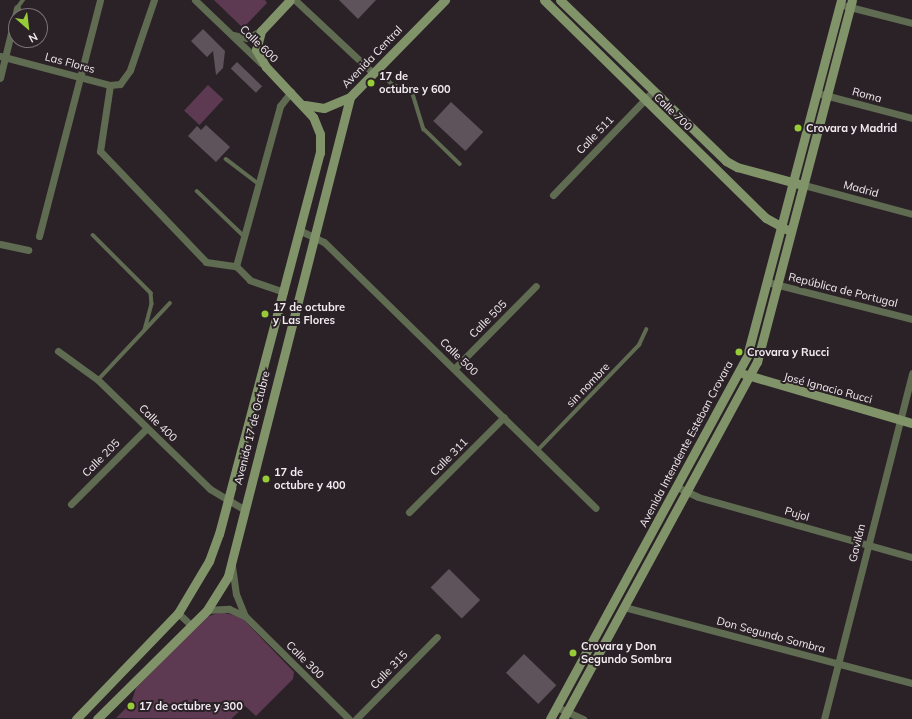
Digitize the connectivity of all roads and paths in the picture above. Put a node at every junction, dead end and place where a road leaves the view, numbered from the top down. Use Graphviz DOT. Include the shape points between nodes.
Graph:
graph roads {
  1 [pos="23,0"];
  2 [pos="100,0"];
  3 [pos="154,0"];
  4 [pos="196,0"];
  5 [pos="290,0"];
  6 [pos="296,0"];
  7 [pos="445,0"];
  8 [pos="544,0"];
  9 [pos="565,1"];
  10 [pos="840,2"];
  11 [pos="851,3"];
  12 [pos="17,8"];
  13 [pos="557,13"];
  14 [pos="912,23"];
  15 [pos="262,31"];
  16 [pos="231,34"];
  17 [pos="8,39"];
  18 [pos="3,56"];
  19 [pos="266,68"];
  20 [pos="374,71"];
  21 [pos="78,76"];
  22 [pos="0,78"];
  23 [pos="110,85"];
  24 [pos="653,91"];
  25 [pos="291,92"];
  26 [pos="817,92"];
  27 [pos="828,96"];
  28 [pos="350,98"];
  29 [pos="644,100"];
  30 [pos="305,105"];
  31 [pos="912,118"];
  32 [pos="226,158"];
  33 [pos="460,164"];
  34 [pos="793,182"];
  35 [pos="258,184"];
  36 [pos="804,185"];
  37 [pos="196,191"];
  38 [pos="553,195"];
  39 [pos="912,214"];
  40 [pos="781,227"];
  41 [pos="793,230"];
  42 [pos="301,231"];
  43 [pos="93,235"];
  44 [pos="314,235"];
  45 [pos="39,236"];
  46 [pos="244,236"];
  47 [pos="0,244"];
  48 [pos="28,250"];
  49 [pos="236,266"];
  50 [pos="768,282"];
  51 [pos="778,284"];
  52 [pos="536,286"];
  53 [pos="284,292"];
  54 [pos="170,303"];
  55 [pos="912,319"];
  56 [pos="145,330"];
  57 [pos="646,330"];
  58 [pos="58,351"];
  59 [pos="455,368"];
  60 [pos="739,372"];
  61 [pos="912,373"];
  62 [pos="749,377"];
  63 [pos="98,380"];
  64 [pos="504,417"];
  65 [pos="900,420"];
  66 [pos="912,423"];
  67 [pos="147,428"];
  68 [pos="538,450"];
  69 [pos="677,487"];
  70 [pos="686,492"];
  71 [pos="227,500"];
  72 [pos="71,504"];
  73 [pos="596,508"];
  74 [pos="243,509"];
  75 [pos="409,512"];
  76 [pos="868,545"];
  77 [pos="912,556"];
  78 [pos="232,565"];
  79 [pos="624,607"];
  80 [pos="207,610"];
  81 [pos="178,613"];
  82 [pos="245,616"];
  83 [pos="192,625"];
  84 [pos="437,637"];
  85 [pos="837,664"];
  86 [pos="912,683"];
  87 [pos="556,707"];
  88 [pos="565,716"];
  89 [pos="76,719"];
  90 [pos="97,719"];
  91 [pos="349,719"];
  92 [pos="356,719"];
  93 [pos="550,719"];
  94 [pos="584,719"];
  95 [pos="824,719"];
  1 -- 12 [label="lane"];
  2 -- 21 [label="street"];
  3 -- 23 [label="street" via="128,74 120,84"];
  4 -- 16 [label="street, Calle 600"];
  5 -- 15 [label="main road"];
  6 -- 20 [label="street"];
  7 -- 20 [label="main road, Avenida Central"];
  8 -- 13 [label="main road, Calle 700"];
  9 -- 13 [label="street"];
  9 -- 24 [label="main road, Calle 700"];
  10 -- 11 [label="street"];
  10 -- 26 [label="main road, Avenida Intendente Esteban Crovara"];
  11 -- 14 [label="street"];
  11 -- 27 [label="main road, Avenida Intendente Esteban Crovara"];
  13 -- 29 [label="main road, Calle 700"];
  15 -- 16 [label="street" via="247,38"];
  15 -- 19 [label="main road" via="256,50"];
  16 -- 19 [label="street, Calle 600"];
  17 -- 18 [label="street"];
  18 -- 21 [label="street, Las Flores"];
  18 -- 22 [label="street"];
  19 -- 25 [label="main road, Calle 600"];
  20 -- 28 [label="main road, Avenida Central"];
  20 -- 33 [label="lane" via="392,84 413,94 424,129"];
  21 -- 23 [label="street, Las Flores"];
  21 -- 45 [label="street"];
  23 -- 49 [label="street" via="100,150 206,262"];
  24 -- 29 [label="street, Calle 511"];
  24 -- 34 [label="main road, Calle 700" via="731,165"];
  25 -- 30 [label="main road, Calle 600"];
  25 -- 35 [label="street" via="280,106"];
  26 -- 27 [label="street, Roma"];
  26 -- 34 [label="main road, Avenida Intendente Esteban Crovara"];
  27 -- 31 [label="street, Roma"];
  27 -- 36 [label="main road, Avenida Intendente Esteban Crovara"];
  28 -- 30 [label="main road, Avenida Central" via="324,108"];
  28 -- 44 [label="main road, Avenida 17 de Octubre"];
  29 -- 38 [label="street, Calle 511"];
  29 -- 40 [label="main road, Calle 700" via="766,218"];
  30 -- 42 [label="main road, Avenida 17 de Octubre" via="318,127 320,142"];
  32 -- 35 [label="lane"];
  34 -- 36 [label="main road, Calle 700"];
  34 -- 40 [label="main road, Avenida Intendente Esteban Crovara"];
  35 -- 46 [label="street"];
  36 -- 39 [label="street, Madrid"];
  36 -- 41 [label="main road, Avenida Intendente Esteban Crovara"];
  37 -- 46 [label="lane"];
  40 -- 41 [label="main road, Calle 700"];
  40 -- 50 [label="main road, Avenida Intendente Esteban Crovara"];
  41 -- 51 [label="main road, Avenida Intendente Esteban Crovara"];
  42 -- 44 [label="street, Calle 500"];
  42 -- 53 [label="main road, Avenida 17 de Octubre"];
  43 -- 56 [label="lane" via="151,293 152,304"];
  44 -- 59 [label="street, Calle 500"];
  44 -- 74 [label="main road, Avenida 17 de Octubre"];
  46 -- 49 [label="street"];
  47 -- 48 [label="street"];
  49 -- 53 [label="street" via="250,280"];
  50 -- 51 [label="street, República de Portugal"];
  50 -- 60 [label="main road, Avenida Intendente Esteban Crovara" via="747,356"];
  51 -- 55 [label="street, República de Portugal"];
  51 -- 62 [label="main road, Avenida Intendente Esteban Crovara" via="760,353"];
  52 -- 59 [label="street, Calle 505"];
  53 -- 71 [label="main road, Avenida 17 de Octubre"];
  54 -- 56 [label="lane"];
  56 -- 63 [label="lane"];
  57 -- 68 [label="lane, sin nombre" via="639,345"];
  58 -- 63 [label="street, Calle 400"];
  59 -- 64 [label="street, Calle 500"];
  60 -- 62 [label="main road, José Ignacio Rucci"];
  60 -- 69 [label="main road, Avenida Intendente Esteban Crovara"];
  61 -- 65 [label="street, Gavilán"];
  62 -- 65 [label="main road, José Ignacio Rucci"];
  62 -- 70 [label="main road, Avenida Intendente Esteban Crovara"];
  63 -- 67 [label="street, Calle 400"];
  64 -- 68 [label="street, Calle 500"];
  64 -- 75 [label="street, Calle 311"];
  65 -- 66 [label="main road, José Ignacio Rucci"];
  65 -- 76 [label="street, Gavilán"];
  67 -- 71 [label="street, Calle 400" via="210,489"];
  67 -- 72 [label="street, Calle 205"];
  68 -- 73 [label="street, Calle 500"];
  69 -- 70 [label="street, Pujol"];
  69 -- 87 [label="main road, Avenida Intendente Esteban Crovara"];
  70 -- 76 [label="street, Pujol"];
  70 -- 79 [label="main road, Avenida Intendente Esteban Crovara"];
  71 -- 74 [label="street, Calle 400"];
  71 -- 81 [label="main road, Avenida 17 de Octubre" via="209,561"];
  74 -- 78 [label="main road, Avenida 17 de Octubre"];
  76 -- 77 [label="street, Pujol"];
  76 -- 85 [label="street, Gavilán"];
  78 -- 80 [label="main road, Avenida 17 de Octubre"];
  78 -- 82 [label="street" via="236,594"];
  79 -- 85 [label="street, Don Segundo Sombra"];
  79 -- 88 [label="main road, Avenida Intendente Esteban Crovara"];
  80 -- 82 [label="street" via="229,608"];
  80 -- 83 [label="main road, Avenida 17 de Octubre"];
  81 -- 83 [label="street"];
  81 -- 89 [label="main road, Avenida 17 de Octubre"];
  82 -- 91 [label="street, Calle 300"];
  83 -- 90 [label="main road, Avenida 17 de Octubre"];
  84 -- 92 [label="street, Calle 315"];
  85 -- 86 [label="street, Don Segundo Sombra"];
  85 -- 95 [label="street, Gavilán"];
  87 -- 88 [label="street"];
  87 -- 93 [label="main road, Avenida Intendente Esteban Crovara"];
  88 -- 94 [label="street"];
}
